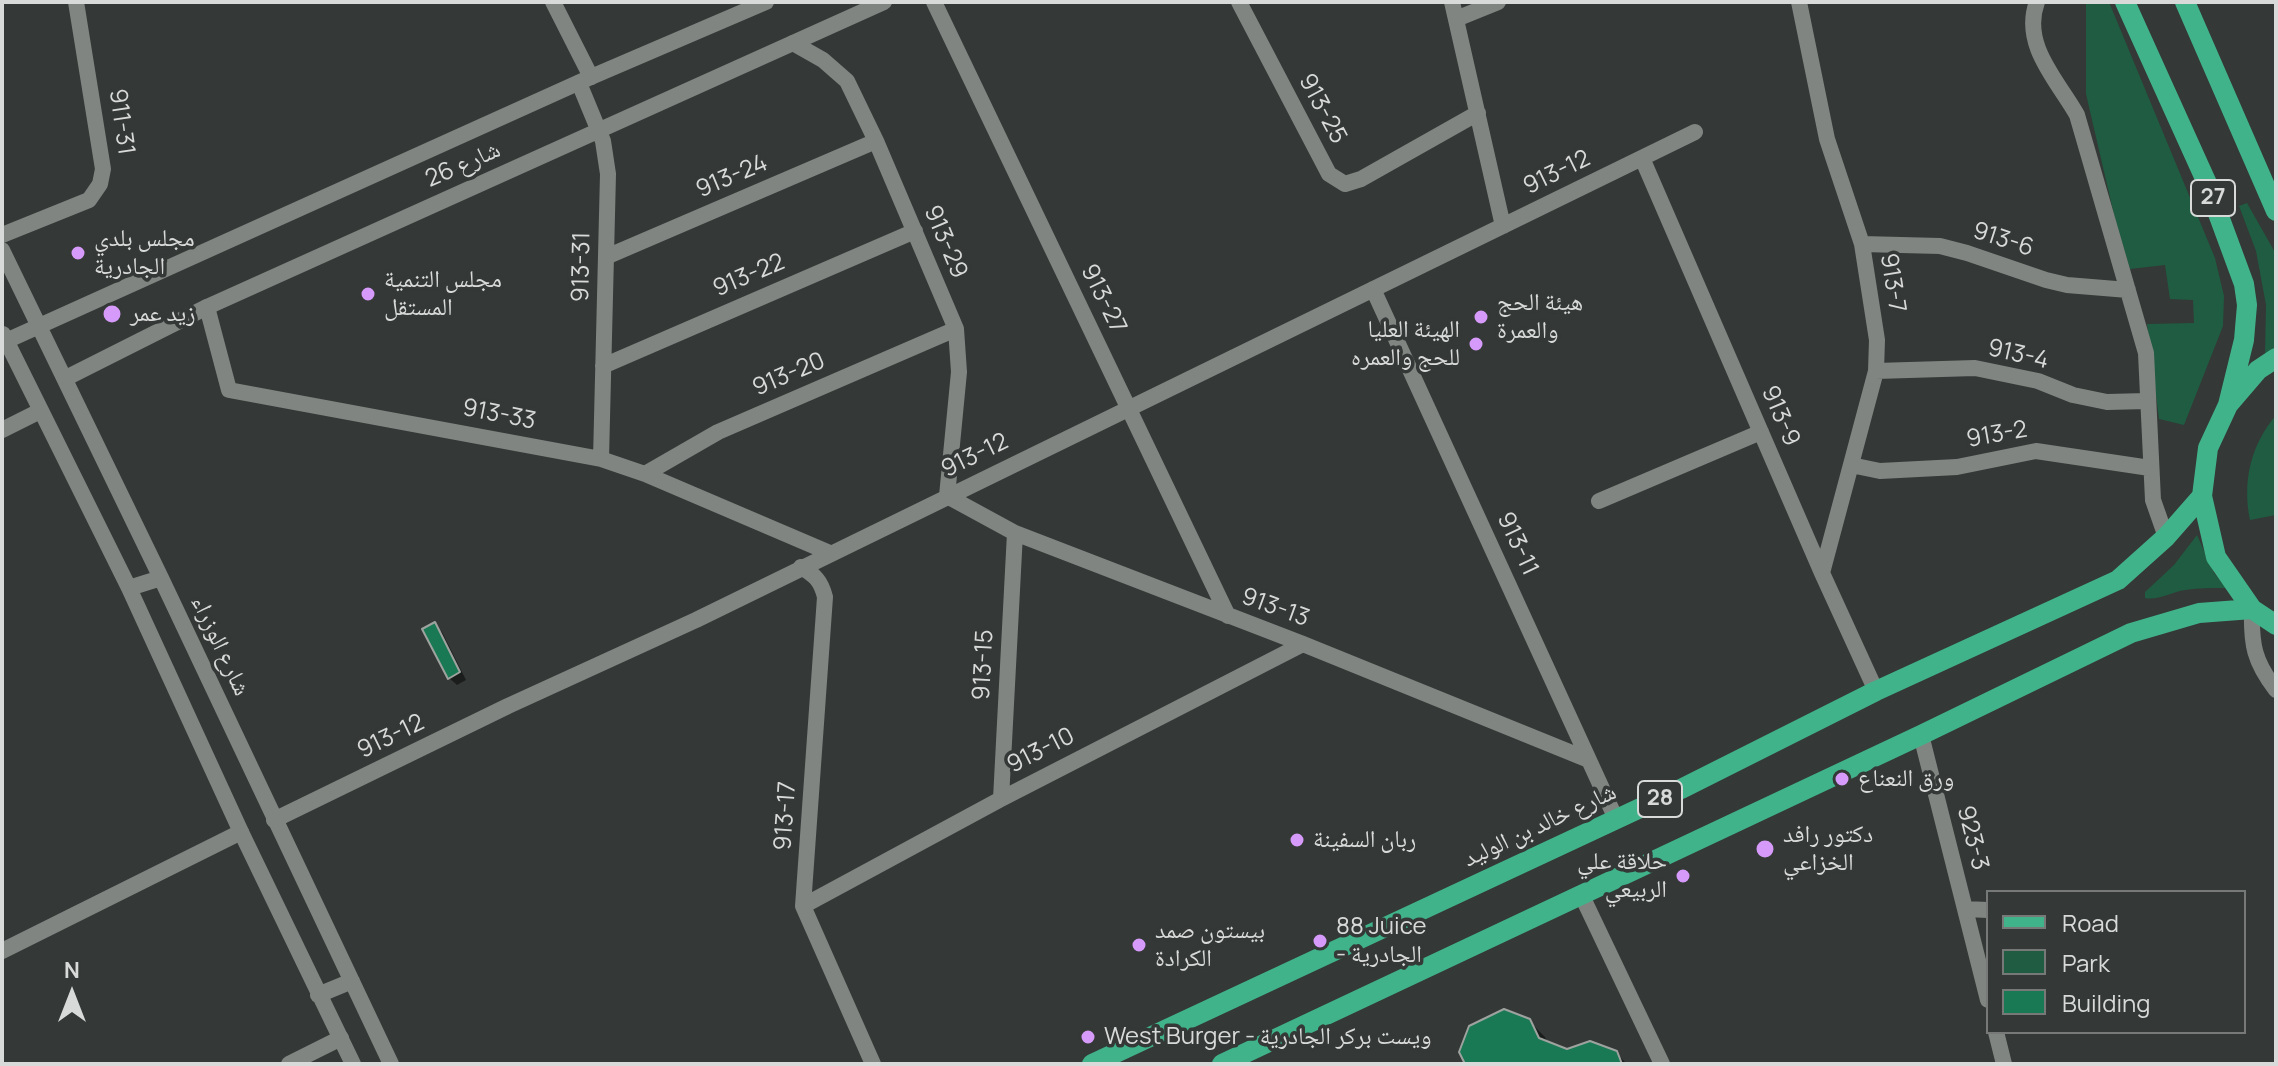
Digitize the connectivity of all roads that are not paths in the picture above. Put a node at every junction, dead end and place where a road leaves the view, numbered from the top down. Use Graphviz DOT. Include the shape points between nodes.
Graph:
graph roads {
  1 [pos="76,2"];
  2 [pos="553,2"];
  3 [pos="766,2"];
  4 [pos="884,2"];
  5 [pos="934,2"];
  6 [pos="1239,2"];
  7 [pos="1452,2"];
  8 [pos="1498,2"];
  9 [pos="1799,2"];
  10 [pos="2037,2"];
  11 [pos="2125,2"];
  12 [pos="2185,2"];
  13 [pos="1456,19"];
  14 [pos="793,43"];
  15 [pos="585,80"];
  16 [pos="1478,113"];
  17 [pos="599,130"];
  18 [pos="1695,132"];
  19 [pos="876,141"];
  20 [pos="1642,158"];
  21 [pos="2276,211"];
  22 [pos="1503,226"];
  23 [pos="915,231"];
  24 [pos="2,235"];
  25 [pos="1862,244"];
  26 [pos="2,250"];
  27 [pos="606,257"];
  28 [pos="1373,289"];
  29 [pos="2128,290"];
  30 [pos="207,307"];
  31 [pos="41,327"];
  32 [pos="956,329"];
  33 [pos="4,337"];
  34 [pos="2276,358"];
  35 [pos="603,366"];
  36 [pos="1876,371"];
  37 [pos="66,378"];
  38 [pos="2147,401"];
  39 [pos="2228,405"];
  40 [pos="1128,408"];
  41 [pos="40,411"];
  42 [pos="2,430"];
  43 [pos="1761,432"];
  44 [pos="601,459"];
  45 [pos="1851,465"];
  46 [pos="2150,468"];
  47 [pos="645,474"];
  48 [pos="947,496"];
  49 [pos="2202,496"];
  50 [pos="1599,501"];
  51 [pos="1015,533"];
  52 [pos="2166,537"];
  53 [pos="830,553"];
  54 [pos="801,567"];
  55 [pos="1822,573"];
  56 [pos="161,578"];
  57 [pos="129,588"];
  58 [pos="2252,609"];
  59 [pos="1228,616"];
  60 [pos="2276,625"];
  61 [pos="1303,644"];
  62 [pos="2276,690"];
  63 [pos="1876,691"];
  64 [pos="1921,735"];
  65 [pos="1589,760"];
  66 [pos="1001,799"];
  67 [pos="1616,819"];
  68 [pos="274,820"];
  69 [pos="241,832"];
  70 [pos="1581,894"];
  71 [pos="803,906"];
  72 [pos="1965,909"];
  73 [pos="1986,910"];
  74 [pos="2,951"];
  75 [pos="352,981"];
  76 [pos="1986,992"];
  77 [pos="318,995"];
  78 [pos="1996,1034"];
  79 [pos="341,1038"];
  80 [pos="289,1064"];
  81 [pos="353,1064"];
  82 [pos="391,1064"];
  83 [pos="873,1064"];
  84 [pos="1092,1064"];
  85 [pos="1222,1064"];
  86 [pos="1662,1064"];
  87 [pos="2004,1064"];
  1 -- 24 [label="street, 911-31" via="103,169 100,184 89,200"];
  2 -- 15 [label="street, 913-31"];
  3 -- 15 [label="street, شارع 26"];
  4 -- 14 [label="street, شارع 26"];
  5 -- 40 [label="street, 913-27"];
  6 -- 16 [label="street, 913-25" via="1329,174 1345,184"];
  7 -- 13 [label="street"];
  8 -- 13 [label="street"];
  9 -- 25 [label="street, 913-7" via="1827,139"];
  10 -- 29 [label="street" via="2034,37 2049,75 2077,115"];
  11 -- 39 [label="main road, 27" via="2206,181 2244,284 2244,340"];
  12 -- 21 [label="main road, 27"];
  13 -- 16 [label="street"];
  14 -- 17 [label="street, شارع 26"];
  14 -- 19 [label="street, 913-29" via="847,81"];
  15 -- 17 [label="street, 913-31"];
  15 -- 31 [label="street, شارع 26"];
  16 -- 22 [label="street"];
  17 -- 27 [label="street, 913-31" via="608,174"];
  17 -- 30 [label="street, شارع 26"];
  18 -- 20 [label="street, 913-12"];
  19 -- 23 [label="street, 913-29"];
  19 -- 27 [label="street, 913-24"];
  20 -- 22 [label="street, 913-12"];
  20 -- 43 [label="street, 913-9"];
  22 -- 28 [label="street, 913-12"];
  23 -- 32 [label="street, 913-29"];
  23 -- 35 [label="street, 913-22"];
  25 -- 29 [label="street, 913-6" via="1940,246 2067,285"];
  25 -- 36 [label="street, 913-7" via="1877,340"];
  26 -- 31 [label="street, شارع الوزراء"];
  27 -- 35 [label="street, 913-31"];
  28 -- 40 [label="street, 913-12"];
  28 -- 65 [label="street, 913-11"];
  29 -- 38 [label="street" via="2146,353"];
  30 -- 37 [label="street, شارع 26"];
  30 -- 44 [label="street, 913-33" via="229,390"];
  31 -- 33 [label="street, شارع 26"];
  31 -- 37 [label="street, شارع الوزراء"];
  32 -- 47 [label="street, 913-20" via="718,432"];
  32 -- 48 [label="street, 913-29" via="959,372"];
  33 -- 41 [label="street"];
  34 -- 39 [label="main road" via="2258,370"];
  35 -- 44 [label="street, 913-31"];
  36 -- 38 [label="street, 913-4" via="1975,368 2107,402"];
  36 -- 45 [label="street, 913-7"];
  37 -- 56 [label="street, شارع الوزراء"];
  38 -- 46 [label="street"];
  39 -- 49 [label="main road" via="2208,448"];
  40 -- 48 [label="street, 913-12"];
  40 -- 59 [label="street, 913-27"];
  41 -- 42 [label="street"];
  41 -- 57 [label="street"];
  43 -- 50 [label="street"];
  43 -- 55 [label="street, 913-9"];
  44 -- 47 [label="street, 913-33"];
  45 -- 46 [label="street, 913-2" via="1880,471 1957,467 2036,451"];
  45 -- 55 [label="street, 913-7"];
  46 -- 52 [label="street" via="2153,500"];
  47 -- 53 [label="street, 913-33"];
  48 -- 51 [label="street, 913-13"];
  48 -- 53 [label="street, 913-12"];
  49 -- 52 [label="main road, شارع خالد بن الوليد / 28"];
  49 -- 58 [label="main road" via="2216,557"];
  51 -- 59 [label="street, 913-13"];
  51 -- 66 [label="street, 913-15"];
  52 -- 63 [label="main road, شارع خالد بن الوليد / 28" via="2118,580"];
  53 -- 54 [label="street, 913-12"];
  54 -- 68 [label="street, 913-12"];
  54 -- 71 [label="street, 913-17" via="822,583 825,597"];
  55 -- 63 [label="street, 913-9"];
  56 -- 57 [label="street"];
  56 -- 68 [label="street, شارع الوزراء"];
  57 -- 69 [label="street"];
  58 -- 60 [label="main road"];
  58 -- 62 [label="street" via="2253,650"];
  58 -- 64 [label="main road, 28" via="2199,613 2131,633"];
  59 -- 61 [label="street, 913-13"];
  61 -- 65 [label="street, 913-13"];
  61 -- 66 [label="street, 913-10"];
  63 -- 67 [label="main road, شارع خالد بن الوليد / 28"];
  64 -- 70 [label="main road, 28"];
  64 -- 72 [label="street, 923-3"];
  65 -- 67 [label="street, 913-11"];
  66 -- 71 [label="street, 913-10"];
  67 -- 84 [label="main road, شارع خالد بن الوليد / 28"];
  68 -- 75 [label="street, شارع الوزراء"];
  69 -- 74 [label="street"];
  69 -- 77 [label="street"];
  70 -- 85 [label="main road, 28"];
  70 -- 86 [label="street"];
  71 -- 83 [label="street, 913-17"];
  72 -- 73 [label="street"];
  72 -- 76 [label="street, 923-3"];
  75 -- 77 [label="street"];
  75 -- 82 [label="street, شارع الوزراء"];
  77 -- 79 [label="street"];
  78 -- 87 [label="street"];
  79 -- 80 [label="street"];
  79 -- 81 [label="street"];
}
